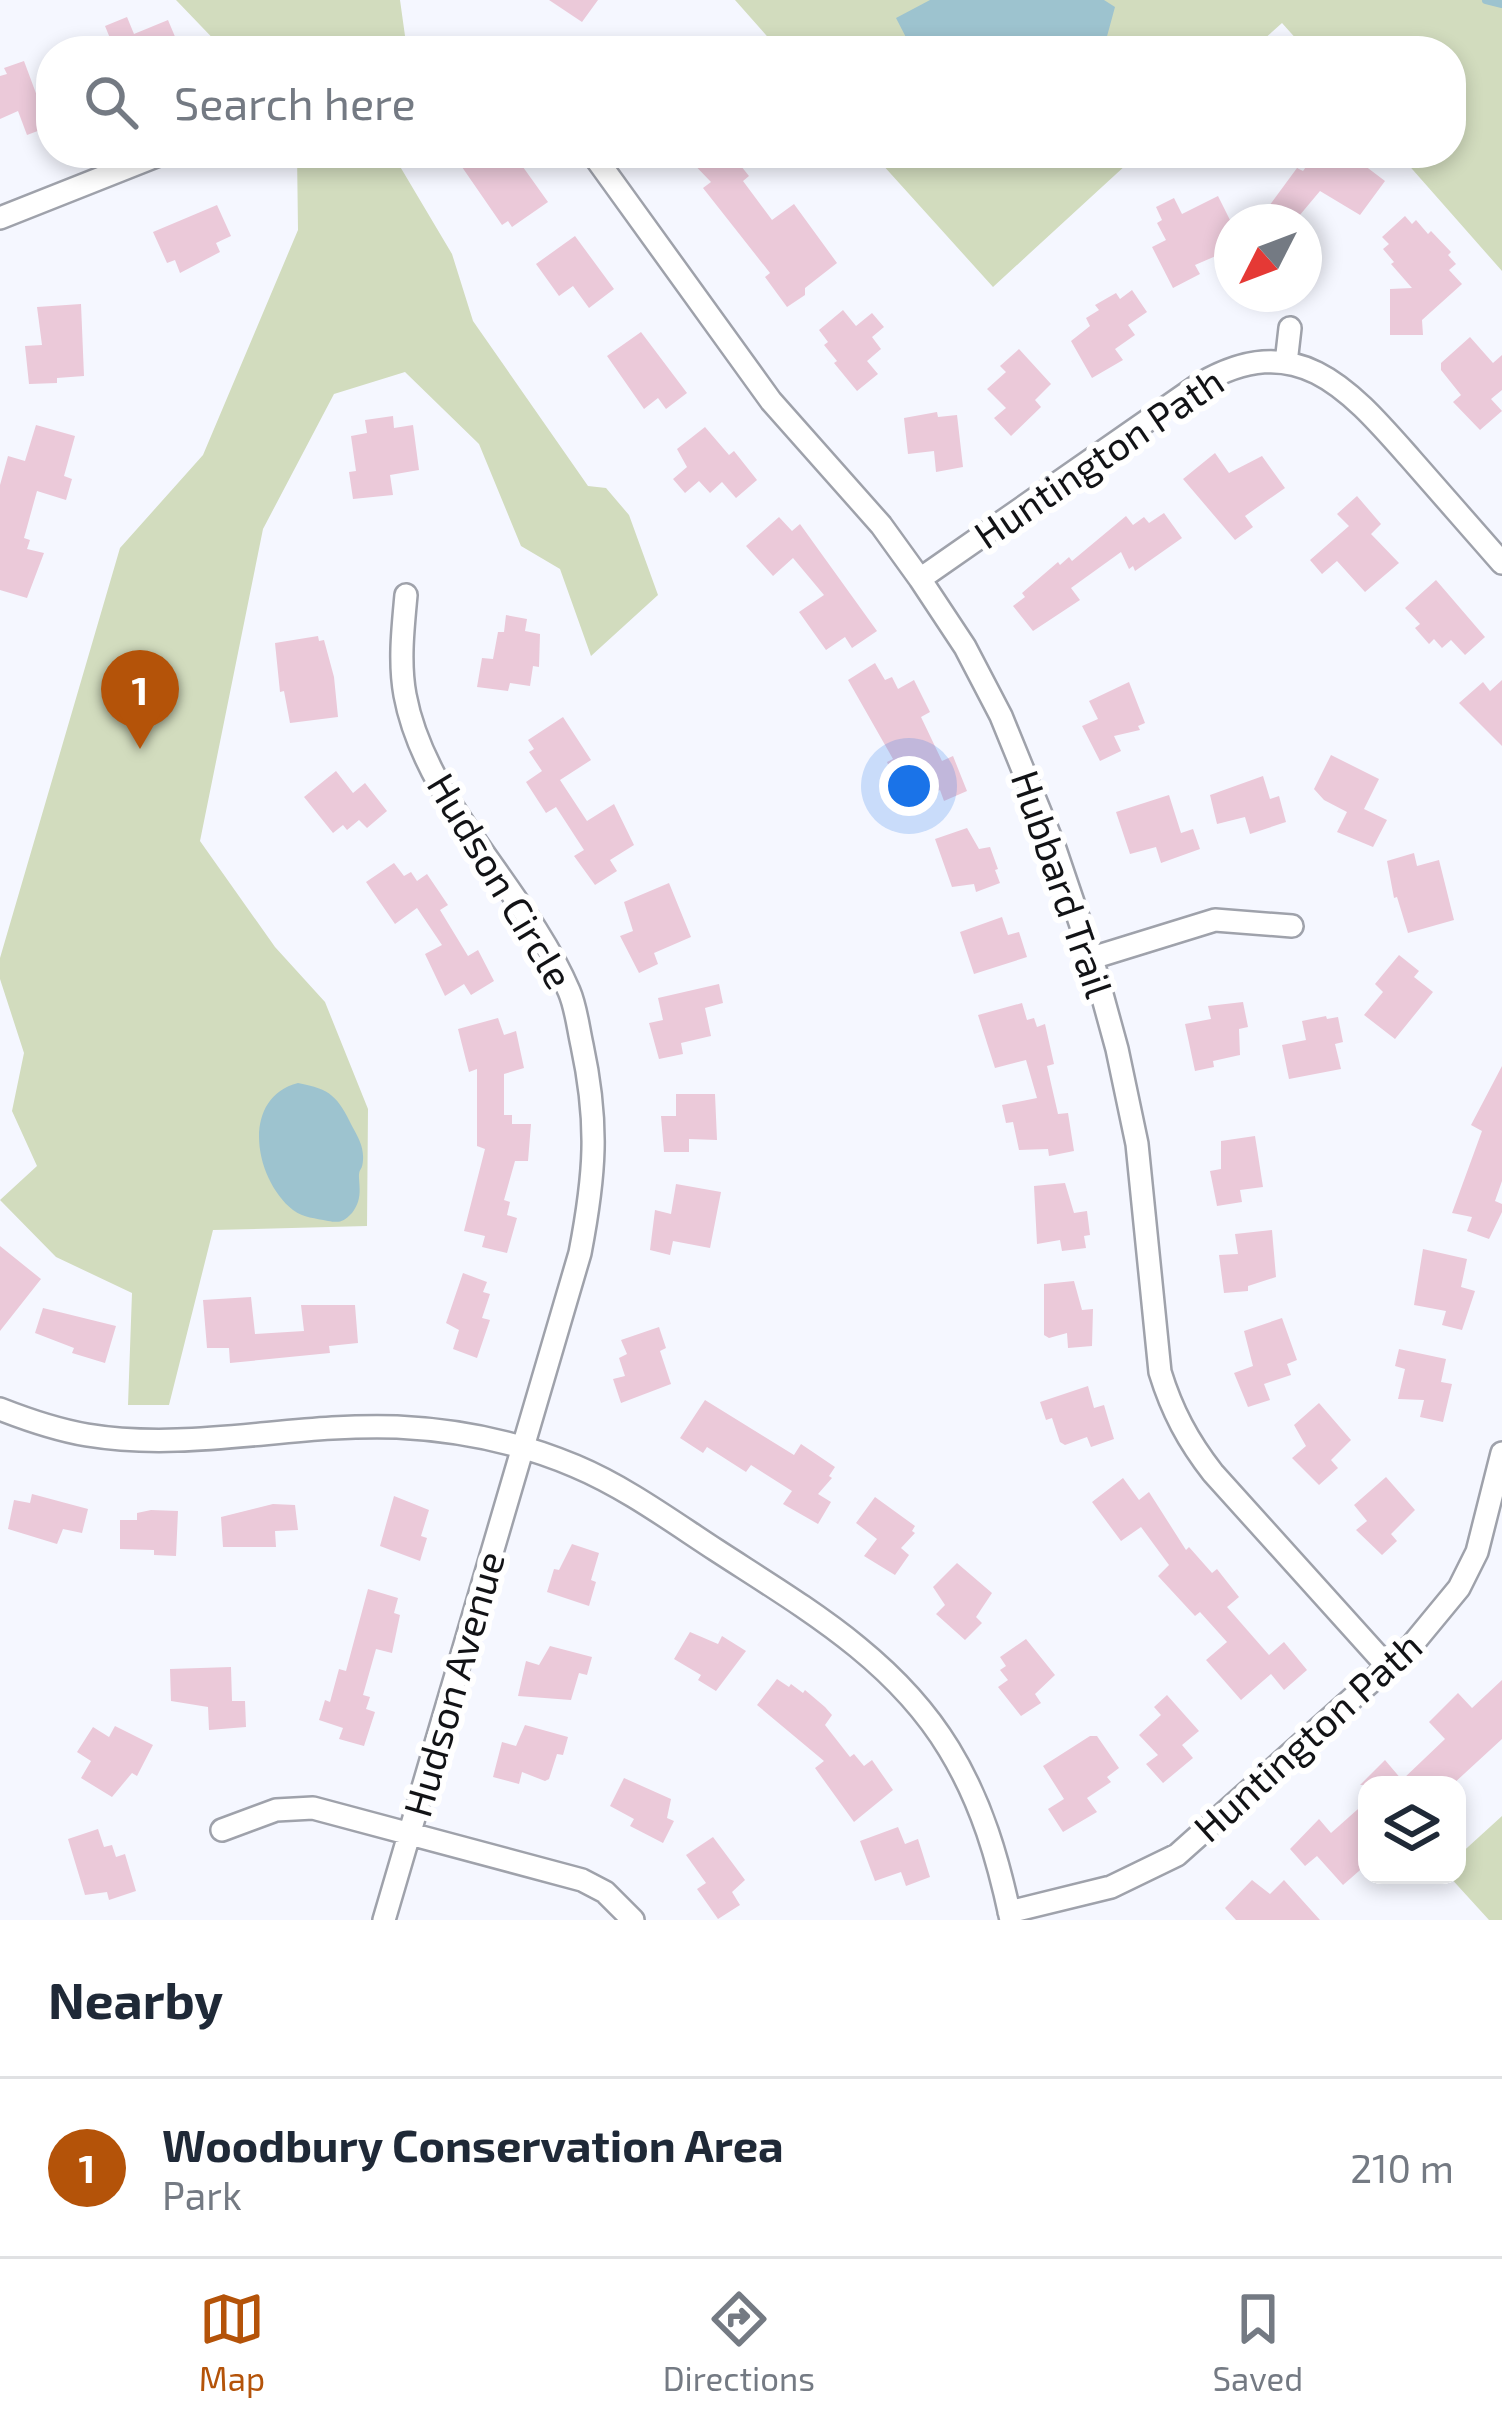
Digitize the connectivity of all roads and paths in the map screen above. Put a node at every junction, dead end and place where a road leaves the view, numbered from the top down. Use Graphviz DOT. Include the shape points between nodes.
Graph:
graph roads {
  1 [pos="126,168"];
  2 [pos="603,168"];
  3 [pos="0,218"];
  4 [pos="1290,328"];
  5 [pos="1286,363"];
  6 [pos="1502,563"];
  7 [pos="920,579"];
  8 [pos="406,595"];
  9 [pos="1292,926"];
  10 [pos="1092,958"];
  11 [pos="0,1409"];
  12 [pos="522,1447"];
  13 [pos="1502,1453"];
  14 [pos="1388,1667"];
  15 [pos="222,1830"];
  16 [pos="410,1834"];
  17 [pos="1010,1916"];
  18 [pos="384,1920"];
  19 [pos="633,1920"];
  1 -- 3 [label="street"];
  2 -- 7 [label="street, Hubbard Trail" via="758,384"];
  4 -- 5 [label="street"];
  5 -- 6 [label="street" via="1327,376 1361,403"];
  5 -- 7 [label="street, Huntington Path" via="1241,364 1200,384"];
  7 -- 10 [label="street, Hubbard Trail" via="1000,716"];
  8 -- 12 [label="street, Hudson Circle" via="405,696 423,752 571,994 594,1102 594,1180 580,1253"];
  9 -- 10 [label="street" via="1215,920"];
  10 -- 14 [label="street, Hubbard Trail" via="1137,1144 1160,1372 1171,1408 1213,1473"];
  11 -- 12 [label="street" via="119,1439 396,1427"];
  12 -- 16 [label="street, Hudson Avenue"];
  12 -- 17 [label="street" via="631,1494 881,1666 948,1747 992,1842"];
  13 -- 14 [label="street, Huntington Path" via="1477,1552 1459,1588"];
  14 -- 17 [label="street, Huntington Path" via="1177,1855 1111,1887"];
  15 -- 16 [label="street" via="276,1810 313,1808"];
  16 -- 18 [label="street, Hudson Avenue"];
  16 -- 19 [label="street" via="582,1880"];
}
